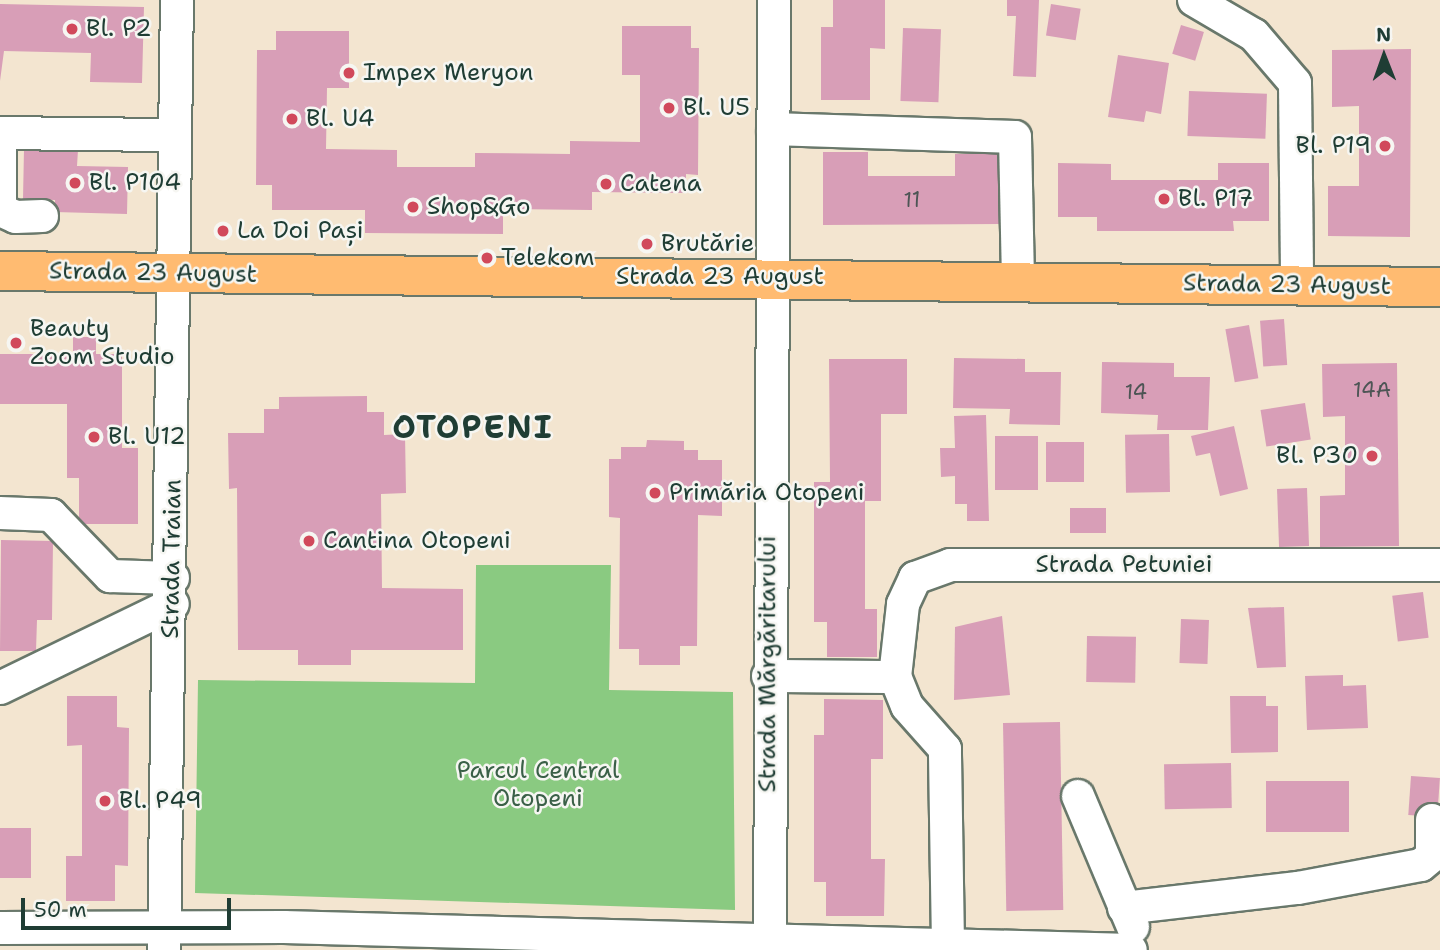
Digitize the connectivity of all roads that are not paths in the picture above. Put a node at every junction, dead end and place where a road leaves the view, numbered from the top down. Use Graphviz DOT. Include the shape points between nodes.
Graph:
graph roads {
  1 [pos="177,0"];
  2 [pos="774,0"];
  3 [pos="1194,0"];
  4 [pos="773,130"];
  5 [pos="0,135"];
  6 [pos="175,135"];
  7 [pos="42,216"];
  8 [pos="0,271"];
  9 [pos="173,274"];
  10 [pos="770,278"];
  11 [pos="1018,281"];
  12 [pos="1297,284"];
  13 [pos="1440,287"];
  14 [pos="0,513"];
  15 [pos="1440,565"];
  16 [pos="173,591"];
  17 [pos="768,676"];
  18 [pos="895,677"];
  19 [pos="0,688"];
  20 [pos="1079,796"];
  21 [pos="1432,820"];
  22 [pos="1124,908"];
  23 [pos="0,928"];
  24 [pos="164,939"];
  25 [pos="770,946"];
  26 [pos="948,946"];
  27 [pos="1131,950"];
  28 [pos="1145,950"];
  1 -- 6 [label="street, Strada Traian"];
  2 -- 4 [label="street, Strada Mărgăritarului"];
  3 -- 12 [label="street" via="1254,35 1295,83"];
  4 -- 10 [label="street, Strada Mărgăritarului"];
  4 -- 11 [label="street" via="1015,137"];
  5 -- 6 [label="street"];
  5 -- 7 [label="street" via="0,210 16,217"];
  6 -- 9 [label="street, Strada Traian"];
  8 -- 9 [label="main road, Strada 23 August"];
  9 -- 10 [label="main road, Strada 23 August"];
  9 -- 16 [label="street, Strada Traian"];
  10 -- 11 [label="main road, Strada 23 August"];
  10 -- 17 [label="street, Strada Mărgăritarului"];
  11 -- 12 [label="main road, Strada 23 August"];
  12 -- 13 [label="main road, Strada 23 August"];
  14 -- 16 [label="street" via="51,514 110,576"];
  15 -- 18 [label="street, Strada Petuniei" via="936,566 907,591"];
  16 -- 19 [label="street"];
  16 -- 24 [label="street, Strada Traian"];
  17 -- 18 [label="street"];
  17 -- 25 [label="street, Strada Mărgăritarului"];
  18 -- 26 [label="street" via="907,706 945,749"];
  20 -- 22 [label="street"];
  21 -- 22 [label="street" via="1432,856 1421,865 1298,888"];
  22 -- 28 [label="street"];
  23 -- 24 [label="street"];
  24 -- 25 [label="street"];
  25 -- 26 [label="street"];
  26 -- 27 [label="street"];
}
